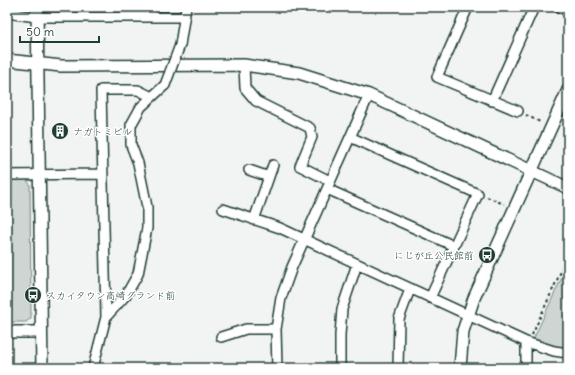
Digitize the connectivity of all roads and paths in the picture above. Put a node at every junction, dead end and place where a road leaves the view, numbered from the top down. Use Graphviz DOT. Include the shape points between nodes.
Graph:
graph roads {
  1 [pos="102,7"];
  2 [pos="152,7"];
  3 [pos="186,7"];
  4 [pos="468,7"];
  5 [pos="534,7"];
  6 [pos="559,7"];
  7 [pos="568,11"];
  8 [pos="37,12"];
  9 [pos="7,13"];
  10 [pos="102,17"];
  11 [pos="150,17"];
  12 [pos="184,17"];
  13 [pos="7,60"];
  14 [pos="38,64"];
  15 [pos="244,65"];
  16 [pos="568,90"];
  17 [pos="369,94"];
  18 [pos="152,97"];
  19 [pos="492,100"];
  20 [pos="518,112"];
  21 [pos="543,124"];
  22 [pos="350,137"];
  23 [pos="273,165"];
  24 [pos="249,170"];
  25 [pos="532,170"];
  26 [pos="103,174"];
  27 [pos="7,175"];
  28 [pos="39,175"];
  29 [pos="269,177"];
  30 [pos="329,185"];
  31 [pos="568,188"];
  32 [pos="482,194"];
  33 [pos="504,204"];
  34 [pos="223,209"];
  35 [pos="254,220"];
  36 [pos="304,240"];
  37 [pos="454,246"];
  38 [pos="568,256"];
  39 [pos="357,264"];
  40 [pos="410,289"];
  41 [pos="430,298"];
  42 [pos="467,315"];
  43 [pos="106,317"];
  44 [pos="276,329"];
  45 [pos="7,332"];
  46 [pos="41,332"];
  47 [pos="221,337"];
  48 [pos="527,343"];
  49 [pos="568,353"];
  50 [pos="42,368"];
  51 [pos="93,368"];
  52 [pos="277,368"];
  53 [pos="340,368"];
  54 [pos="398,368"];
  55 [pos="460,368"];
  56 [pos="526,368"];
  1 -- 10 [label="street"];
  2 -- 11 [label="street"];
  3 -- 12 [label="street"];
  4 -- 19 [label="street" via="437,77"];
  5 -- 19 [label="street"];
  6 -- 7 [label="street"];
  8 -- 9 [label="street"];
  8 -- 10 [label="street"];
  8 -- 14 [label="street"];
  10 -- 11 [label="street"];
  11 -- 12 [label="street"];
  12 -- 18 [label="street, bridge" via="180,46 165,85"];
  13 -- 14 [label="street"];
  14 -- 15 [label="street"];
  14 -- 28 [label="street"];
  15 -- 17 [label="street" via="299,73"];
  15 -- 30 [label="street" via="245,88 256,101 310,128 312,137 300,166"];
  16 -- 25 [label="street"];
  17 -- 22 [label="street"];
  17 -- 25 [label="street"];
  18 -- 26 [label="street" via="138,90 101,90"];
  18 -- 43 [label="street" via="135,115 130,135 148,217 140,266 131,288"];
  19 -- 20 [label="street"];
  20 -- 21 [label="path"];
  22 -- 30 [label="street"];
  22 -- 37 [label="street" via="478,194"];
  23 -- 29 [label="street"];
  24 -- 29 [label="street"];
  25 -- 31 [label="street"];
  25 -- 42 [label="street"];
  26 -- 28 [label="street"];
  26 -- 43 [label="street"];
  27 -- 28 [label="street"];
  28 -- 46 [label="street"];
  29 -- 35 [label="street"];
  30 -- 36 [label="street"];
  30 -- 37 [label="street"];
  32 -- 33 [label="path"];
  34 -- 35 [label="street"];
  35 -- 36 [label="street" via="280,228"];
  36 -- 39 [label="street"];
  36 -- 44 [label="street" via="281,298"];
  37 -- 41 [label="street"];
  38 -- 48 [label="path"];
  39 -- 40 [label="street"];
  39 -- 53 [label="street" via="342,309"];
  40 -- 41 [label="street"];
  40 -- 54 [label="street" via="399,319"];
  41 -- 42 [label="street"];
  42 -- 48 [label="street"];
  42 -- 55 [label="street"];
  43 -- 51 [label="street"];
  44 -- 47 [label="street" via="246,329"];
  44 -- 52 [label="street"];
  45 -- 46 [label="street"];
  46 -- 50 [label="street"];
  48 -- 49 [label="street"];
  48 -- 56 [label="street"];
}
